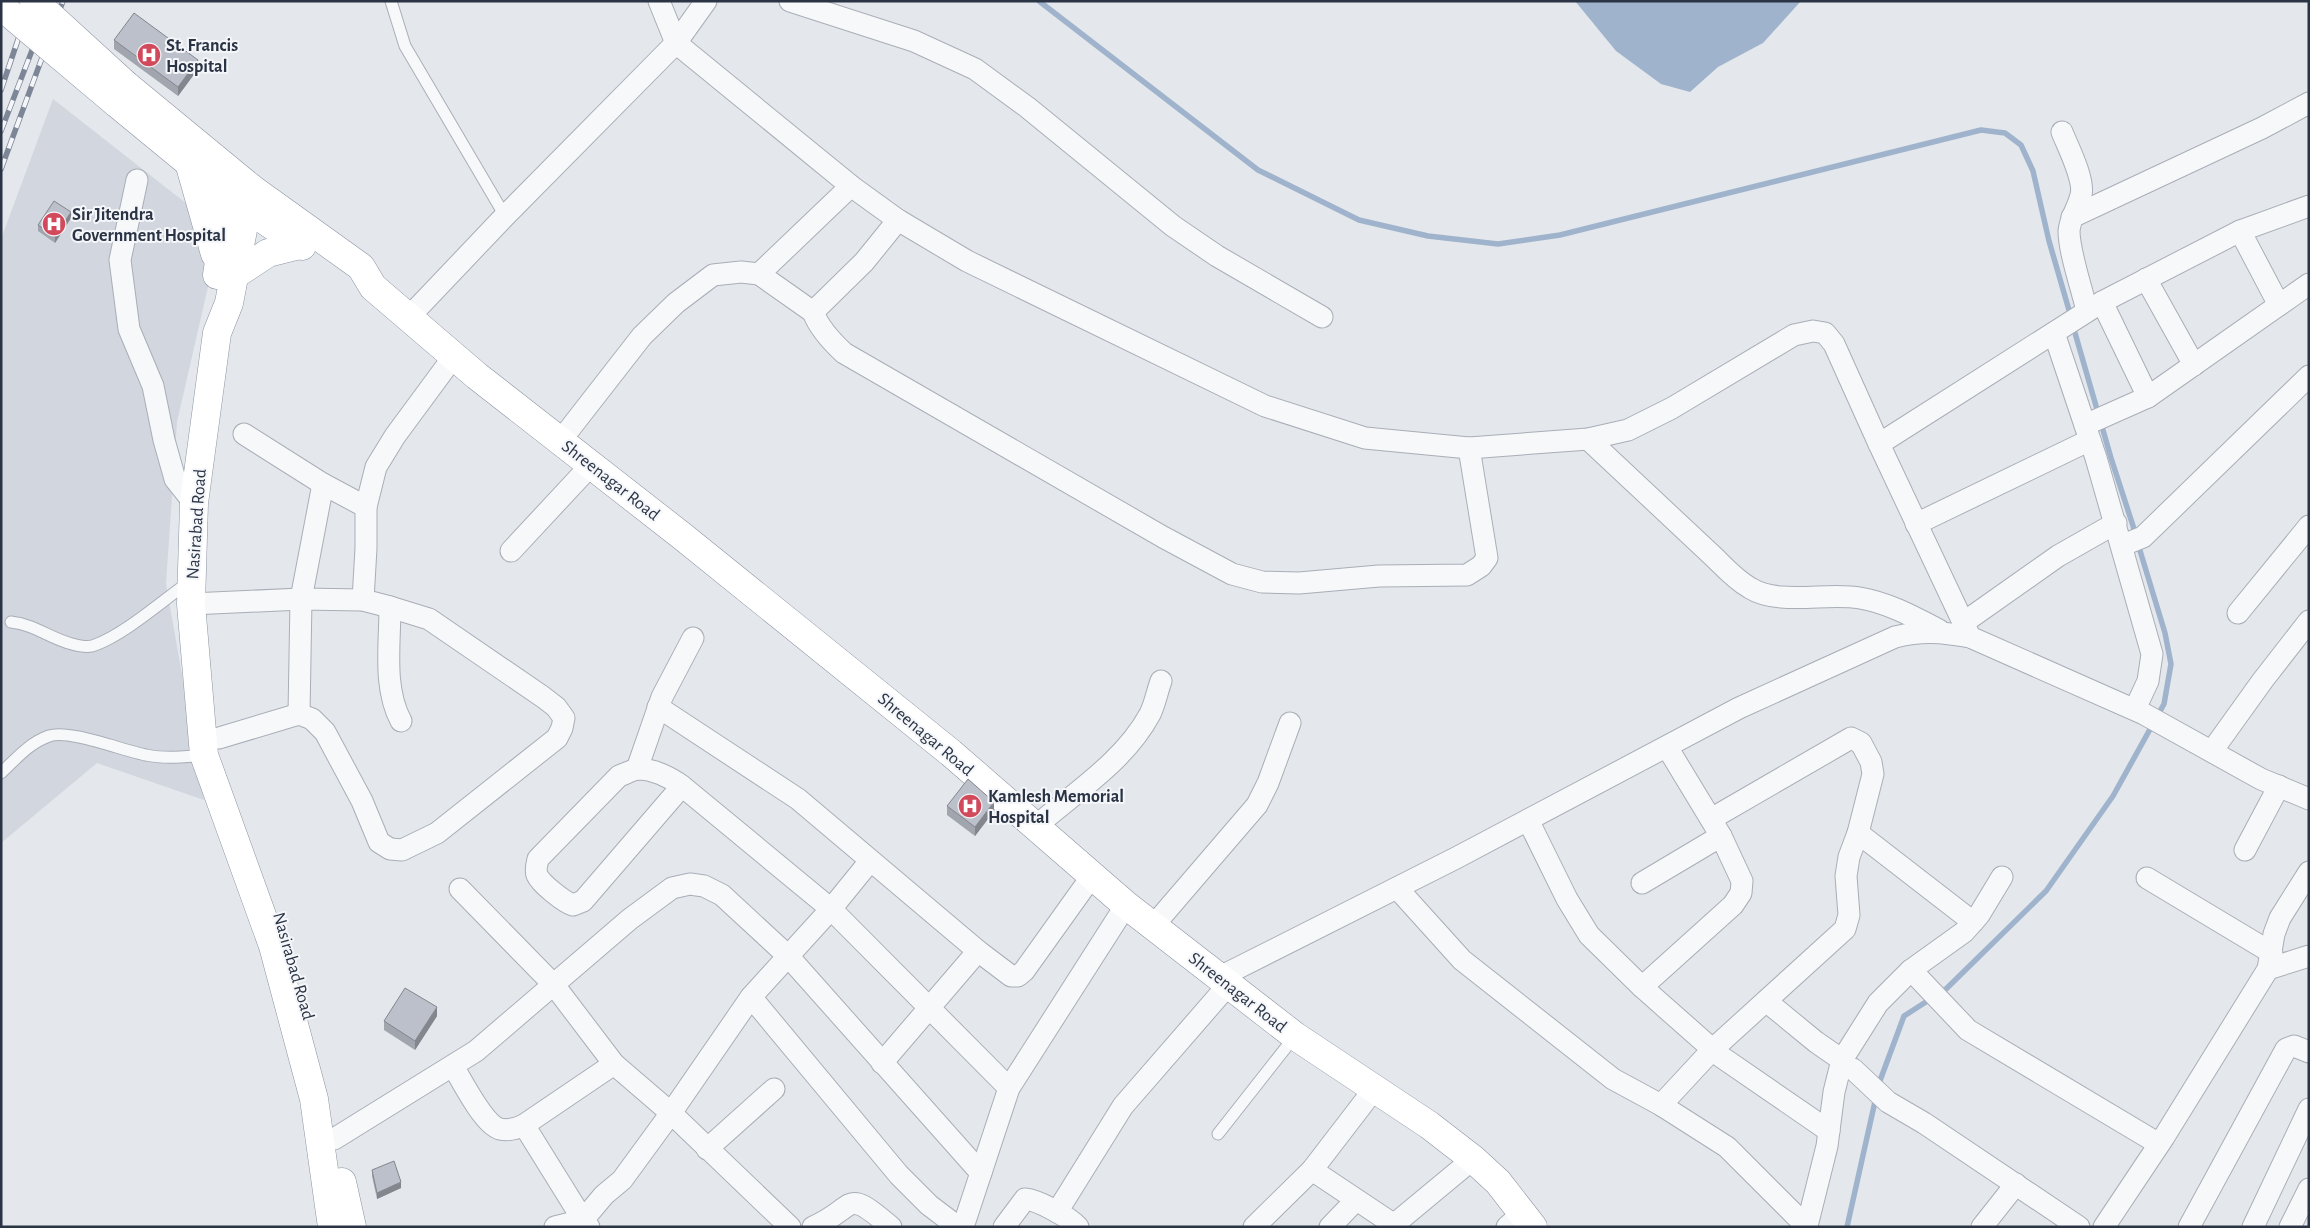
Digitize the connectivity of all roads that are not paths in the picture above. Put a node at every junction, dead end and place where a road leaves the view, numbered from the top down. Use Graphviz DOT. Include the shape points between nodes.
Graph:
graph roads {
  1 [pos="34,1"];
  2 [pos="391,1"];
  3 [pos="659,1"];
  4 [pos="706,1"];
  5 [pos="790,1"];
  6 [pos="2,6"];
  7 [pos="676,43"];
  8 [pos="120,93"];
  9 [pos="2309,103"];
  10 [pos="2062,132"];
  11 [pos="190,166"];
  12 [pos="137,180"];
  13 [pos="851,186"];
  14 [pos="239,192"];
  15 [pos="2309,206"];
  16 [pos="505,216"];
  17 [pos="2072,217"];
  18 [pos="898,220"];
  19 [pos="2240,231"];
  20 [pos="300,245"];
  21 [pos="226,271"];
  22 [pos="759,274"];
  23 [pos="2146,279"];
  24 [pos="2309,284"];
  25 [pos="373,287"];
  26 [pos="2279,305"];
  27 [pos="813,312"];
  28 [pos="409,317"];
  29 [pos="1322,317"];
  30 [pos="2077,318"];
  31 [pos="454,356"];
  32 [pos="2194,364"];
  33 [pos="2309,376"];
  34 [pos="2148,397"];
  35 [pos="2087,432"];
  36 [pos="244,434"];
  37 [pos="1588,439"];
  38 [pos="561,440"];
  39 [pos="1879,444"];
  40 [pos="1469,448"];
  41 [pos="592,464"];
  42 [pos="323,484"];
  43 [pos="194,503"];
  44 [pos="366,507"];
  45 [pos="2116,523"];
  46 [pos="1916,524"];
  47 [pos="2309,526"];
  48 [pos="2131,542"];
  49 [pos="511,551"];
  50 [pos="192,592"];
  51 [pos="301,599"];
  52 [pos="363,600"];
  53 [pos="390,607"];
  54 [pos="2238,613"];
  55 [pos="2309,621"];
  56 [pos="11,622"];
  57 [pos="1966,630"];
  58 [pos="1942,632"];
  59 [pos="693,638"];
  60 [pos="2301,644"];
  61 [pos="1161,681"];
  62 [pos="658,707"];
  63 [pos="2139,712"];
  64 [pos="299,714"];
  65 [pos="401,720"];
  66 [pos="1290,723"];
  67 [pos="211,746"];
  68 [pos="1667,747"];
  69 [pos="2212,752"];
  70 [pos="637,769"];
  71 [pos="1,773"];
  72 [pos="682,786"];
  73 [pos="2279,786"];
  74 [pos="2309,800"];
  75 [pos="1528,820"];
  76 [pos="1035,827"];
  77 [pos="1716,827"];
  78 [pos="1858,833"];
  79 [pos="2245,850"];
  80 [pos="870,861"];
  81 [pos="2309,872"];
  82 [pos="1092,876"];
  83 [pos="2002,877"];
  84 [pos="2147,878"];
  85 [pos="1642,883"];
  86 [pos="460,888"];
  87 [pos="1398,888"];
  88 [pos="1126,904"];
  89 [pos="831,909"];
  90 [pos="1973,922"];
  91 [pos="1154,925"];
  92 [pos="978,951"];
  93 [pos="788,956"];
  94 [pos="2309,956"];
  95 [pos="2270,961"];
  96 [pos="1911,970"];
  97 [pos="1224,981"];
  98 [pos="554,985"];
  99 [pos="1642,987"];
  100 [pos="751,997"];
  101 [pos="1766,1001"];
  102 [pos="930,1009"];
  103 [pos="1295,1036"];
  104 [pos="1713,1050"];
  105 [pos="2309,1052"];
  106 [pos="882,1063"];
  107 [pos="614,1064"];
  108 [pos="1847,1064"];
  109 [pos="452,1066"];
  110 [pos="1009,1088"];
  111 [pos="1375,1088"];
  112 [pos="774,1089"];
  113 [pos="1661,1106"];
  114 [pos="2309,1109"];
  115 [pos="671,1113"];
  116 [pos="524,1125"];
  117 [pos="1829,1131"];
  118 [pos="1218,1134"];
  119 [pos="334,1140"];
  120 [pos="2159,1144"];
  121 [pos="707,1149"];
  122 [pos="1473,1159"];
  123 [pos="1312,1170"];
  124 [pos="981,1172"];
  125 [pos="2016,1184"];
  126 [pos="2309,1189"];
  127 [pos="1356,1200"];
  128 [pos="1057,1212"];
  129 [pos="1521,1222"];
  130 [pos="586,1224"];
  131 [pos="817,1226"];
  132 [pos="1392,1226"];
  133 [pos="1807,1226"];
  134 [pos="332,1227"];
  135 [pos="352,1227"];
  136 [pos="555,1227"];
  137 [pos="790,1227"];
  138 [pos="891,1227"];
  139 [pos="958,1227"];
  140 [pos="963,1227"];
  141 [pos="1004,1227"];
  142 [pos="1078,1227"];
  143 [pos="1254,1227"];
  144 [pos="1330,1227"];
  145 [pos="1982,1227"];
  146 [pos="2079,1227"];
  147 [pos="2104,1227"];
  148 [pos="2189,1227"];
  149 [pos="2253,1227"];
  150 [pos="2290,1227"];
  1 -- 8 [label="highway, bridge"];
  2 -- 16 [label="lane" via="405,46"];
  3 -- 7 [label="street"];
  4 -- 7 [label="street"];
  5 -- 29 [label="street" via="914,41 975,69 1027,107 1173,226 1217,256"];
  6 -- 8 [label="highway, bridge"];
  7 -- 13 [label="street"];
  7 -- 16 [label="street"];
  8 -- 11 [label="highway"];
  8 -- 14 [label="highway"];
  9 -- 17 [label="street"];
  10 -- 17 [label="street" via="2081,182 2082,192"];
  11 -- 14 [label="highway"];
  11 -- 21 [label="highway"];
  12 -- 43 [label="street" via="120,260 129,329 153,386 175,479"];
  13 -- 18 [label="street"];
  13 -- 22 [label="street"];
  14 -- 20 [label="highway"];
  14 -- 21 [label="highway, Nasirabad Road"];
  14 -- 25 [label="highway" via="361,267"];
  15 -- 19 [label="street"];
  16 -- 28 [label="street"];
  17 -- 30 [label="street" via="2070,241"];
  18 -- 27 [label="street" via="864,262"];
  18 -- 40 [label="street" via="967,261 1265,406 1365,438"];
  19 -- 23 [label="street"];
  19 -- 26 [label="street"];
  20 -- 21 [label="highway" via="268,253"];
  20 -- 25 [label="highway" via="353,281"];
  21 -- 43 [label="highway, Nasirabad Road" via="229,303 217,334"];
  22 -- 27 [label="street"];
  22 -- 38 [label="street" via="713,275 676,303 642,336"];
  23 -- 30 [label="street"];
  23 -- 32 [label="street"];
  24 -- 26 [label="street"];
  25 -- 28 [label="highway, Shreenagar Road"];
  26 -- 32 [label="street"];
  27 -- 40 [label="street" via="832,342 844,352 1163,537 1232,574 1262,582 1467,574 1481,566 1487,558"];
  28 -- 31 [label="highway, Shreenagar Road"];
  30 -- 34 [label="street"];
  30 -- 35 [label="street"];
  30 -- 39 [label="street"];
  31 -- 38 [label="highway, Shreenagar Road"];
  31 -- 44 [label="street" via="376,466"];
  32 -- 34 [label="street"];
  33 -- 48 [label="street"];
  34 -- 35 [label="street"];
  35 -- 45 [label="street"];
  35 -- 46 [label="street"];
  36 -- 42 [label="street"];
  37 -- 39 [label="street" via="1628,430 1672,408 1794,335 1812,331 1825,333 1834,344"];
  37 -- 40 [label="street"];
  37 -- 58 [label="street" via="1734,578 1751,590 1771,596 1860,598 1902,611"];
  38 -- 41 [label="highway, Shreenagar Road"];
  39 -- 46 [label="street"];
  41 -- 49 [label="street"];
  41 -- 76 [label="highway, Shreenagar Road" via="951,753"];
  42 -- 44 [label="street"];
  42 -- 51 [label="street"];
  43 -- 50 [label="highway, Nasirabad Road"];
  44 -- 52 [label="street"];
  45 -- 48 [label="street"];
  45 -- 57 [label="street" via="2058,556"];
  46 -- 57 [label="street"];
  47 -- 54 [label="street"];
  48 -- 63 [label="street" via="2152,654"];
  50 -- 51 [label="street"];
  50 -- 56 [label="lane" via="94,646 72,644 28,624"];
  50 -- 67 [label="highway, Nasirabad Road" via="202,716"];
  51 -- 52 [label="street"];
  51 -- 64 [label="street"];
  52 -- 53 [label="street"];
  53 -- 64 [label="street" via="429,619 556,707 564,718 557,738 437,833 402,850 390,849 379,842 362,801 325,732 312,719"];
  53 -- 65 [label="street" via="390,693"];
  55 -- 60 [label="street"];
  57 -- 58 [label="street"];
  57 -- 63 [label="street"];
  58 -- 68 [label="street" via="1919,631 1895,637 1739,708"];
  59 -- 62 [label="street" via="671,675"];
  60 -- 69 [label="street"];
  61 -- 76 [label="street" via="1151,712 1137,736 1114,762"];
  62 -- 70 [label="street"];
  62 -- 80 [label="street" via="798,799"];
  63 -- 69 [label="street"];
  64 -- 67 [label="street"];
  66 -- 91 [label="street" via="1257,805"];
  67 -- 71 [label="lane" via="171,758 51,735 29,746"];
  67 -- 119 [label="highway, Nasirabad Road" via="235,792 286,932 305,994"];
  67 -- 134 [label="highway, Nasirabad Road" via="274,946 314,1099"];
  68 -- 75 [label="street"];
  68 -- 77 [label="street"];
  69 -- 73 [label="street"];
  70 -- 72 [label="street" via="672,779"];
  70 -- 72 [label="street" via="619,776 538,859 537,876 566,903 573,905 583,900"];
  72 -- 89 [label="street"];
  73 -- 74 [label="street"];
  73 -- 79 [label="street"];
  75 -- 87 [label="street"];
  75 -- 99 [label="street" via="1567,900 1589,935"];
  76 -- 82 [label="highway, Shreenagar Road"];
  77 -- 78 [label="street" via="1851,738 1861,743 1873,774"];
  77 -- 85 [label="street"];
  77 -- 99 [label="street" via="1742,881 1741,893 1733,905"];
  78 -- 90 [label="street"];
  78 -- 101 [label="street" via="1846,876 1849,915 1844,929"];
  80 -- 89 [label="street"];
  80 -- 92 [label="street"];
  81 -- 95 [label="street" via="2280,918"];
  82 -- 88 [label="highway, Shreenagar Road"];
  82 -- 92 [label="street" via="1018,976 1006,973"];
  83 -- 90 [label="street"];
  84 -- 95 [label="street"];
  86 -- 98 [label="street"];
  87 -- 97 [label="street"];
  87 -- 113 [label="street" via="1462,960 1613,1079"];
  88 -- 91 [label="highway, Shreenagar Road"];
  88 -- 110 [label="street"];
  89 -- 93 [label="street"];
  89 -- 102 [label="street"];
  90 -- 96 [label="street"];
  91 -- 97 [label="highway, Shreenagar Road"];
  92 -- 102 [label="street"];
  93 -- 98 [label="street" via="722,895 704,886 690,884 672,888 630,919"];
  93 -- 100 [label="street"];
  93 -- 106 [label="street"];
  94 -- 95 [label="street"];
  95 -- 120 [label="street"];
  96 -- 108 [label="street" via="1878,1003"];
  96 -- 120 [label="street" via="1968,1030"];
  97 -- 103 [label="highway, Shreenagar Road"];
  97 -- 128 [label="street" via="1122,1106"];
  98 -- 107 [label="street"];
  98 -- 109 [label="street" via="476,1051"];
  99 -- 104 [label="street"];
  100 -- 115 [label="street"];
  100 -- 139 [label="street" via="899,1175"];
  101 -- 104 [label="street"];
  101 -- 108 [label="street"];
  102 -- 106 [label="street"];
  102 -- 110 [label="street"];
  103 -- 111 [label="highway, Shreenagar Road"];
  103 -- 118 [label="lane"];
  104 -- 113 [label="street"];
  104 -- 117 [label="street"];
  105 -- 148 [label="street" via="2294,1046 2286,1049"];
  106 -- 124 [label="street"];
  107 -- 115 [label="street"];
  107 -- 116 [label="street"];
  108 -- 117 [label="street"];
  108 -- 125 [label="street" via="1888,1102 1924,1122"];
  109 -- 116 [label="street" via="489,1123 499,1129 512,1130"];
  109 -- 119 [label="street"];
  110 -- 124 [label="street"];
  111 -- 122 [label="highway, Shreenagar Road"];
  111 -- 123 [label="street"];
  112 -- 121 [label="street"];
  113 -- 133 [label="street" via="1727,1147"];
  114 -- 149 [label="street"];
  115 -- 121 [label="street"];
  115 -- 130 [label="street" via="622,1180 604,1195"];
  116 -- 130 [label="street"];
  117 -- 133 [label="street"];
  119 -- 135 [label="highway, Nasirabad Road"];
  120 -- 147 [label="street"];
  121 -- 137 [label="street"];
  122 -- 129 [label="highway, Shreenagar Road" via="1498,1182"];
  122 -- 132 [label="street"];
  123 -- 127 [label="street"];
  123 -- 143 [label="street"];
  124 -- 140 [label="street"];
  125 -- 145 [label="street"];
  125 -- 146 [label="street"];
  126 -- 150 [label="street"];
  127 -- 132 [label="street"];
  127 -- 144 [label="street"];
  128 -- 141 [label="street" via="1025,1199"];
  128 -- 142 [label="street"];
  130 -- 136 [label="street"];
  131 -- 138 [label="street" via="849,1204 858,1203"];
}
